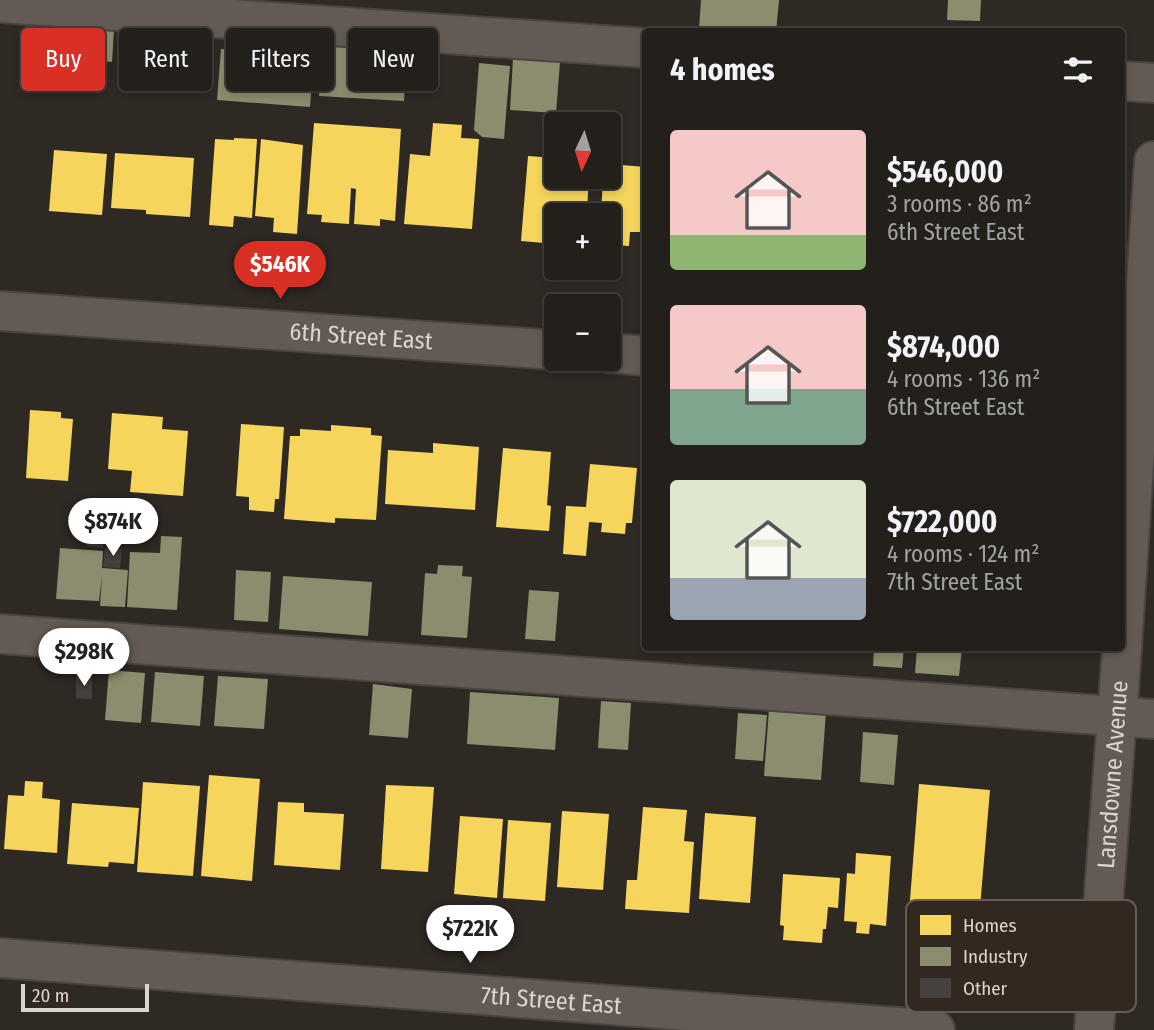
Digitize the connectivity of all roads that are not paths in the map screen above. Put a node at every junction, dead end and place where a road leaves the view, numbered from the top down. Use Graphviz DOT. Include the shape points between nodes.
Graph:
graph roads {
  1 [pos="0,3"];
  2 [pos="642,48"];
  3 [pos="1125,81"];
  4 [pos="1154,83"];
  5 [pos="1154,161"];
  6 [pos="0,311"];
  7 [pos="544,349"];
  8 [pos="621,355"];
  9 [pos="642,356"];
  10 [pos="1138,390"];
  11 [pos="1125,599"];
  12 [pos="0,634"];
  13 [pos="1123,651"];
  14 [pos="1136,718"];
  15 [pos="1112,900"];
  16 [pos="0,958"];
  17 [pos="1096,1012"];
  18 [pos="935,1030"];
  19 [pos="1094,1030"];
  1 -- 2 [label="street"];
  3 -- 4 [label="street"];
  5 -- 10 [label="street, Lansdowne Avenue"];
  6 -- 7 [label="street, 6th Street East"];
  8 -- 9 [label="street"];
  10 -- 11 [label="street, Lansdowne Avenue"];
  12 -- 14 [label="street"];
  13 -- 14 [label="street, Lansdowne Avenue"];
  14 -- 15 [label="street, Lansdowne Avenue"];
  16 -- 18 [label="street, 7th Street East"];
  17 -- 19 [label="street, Lansdowne Avenue"];
}
